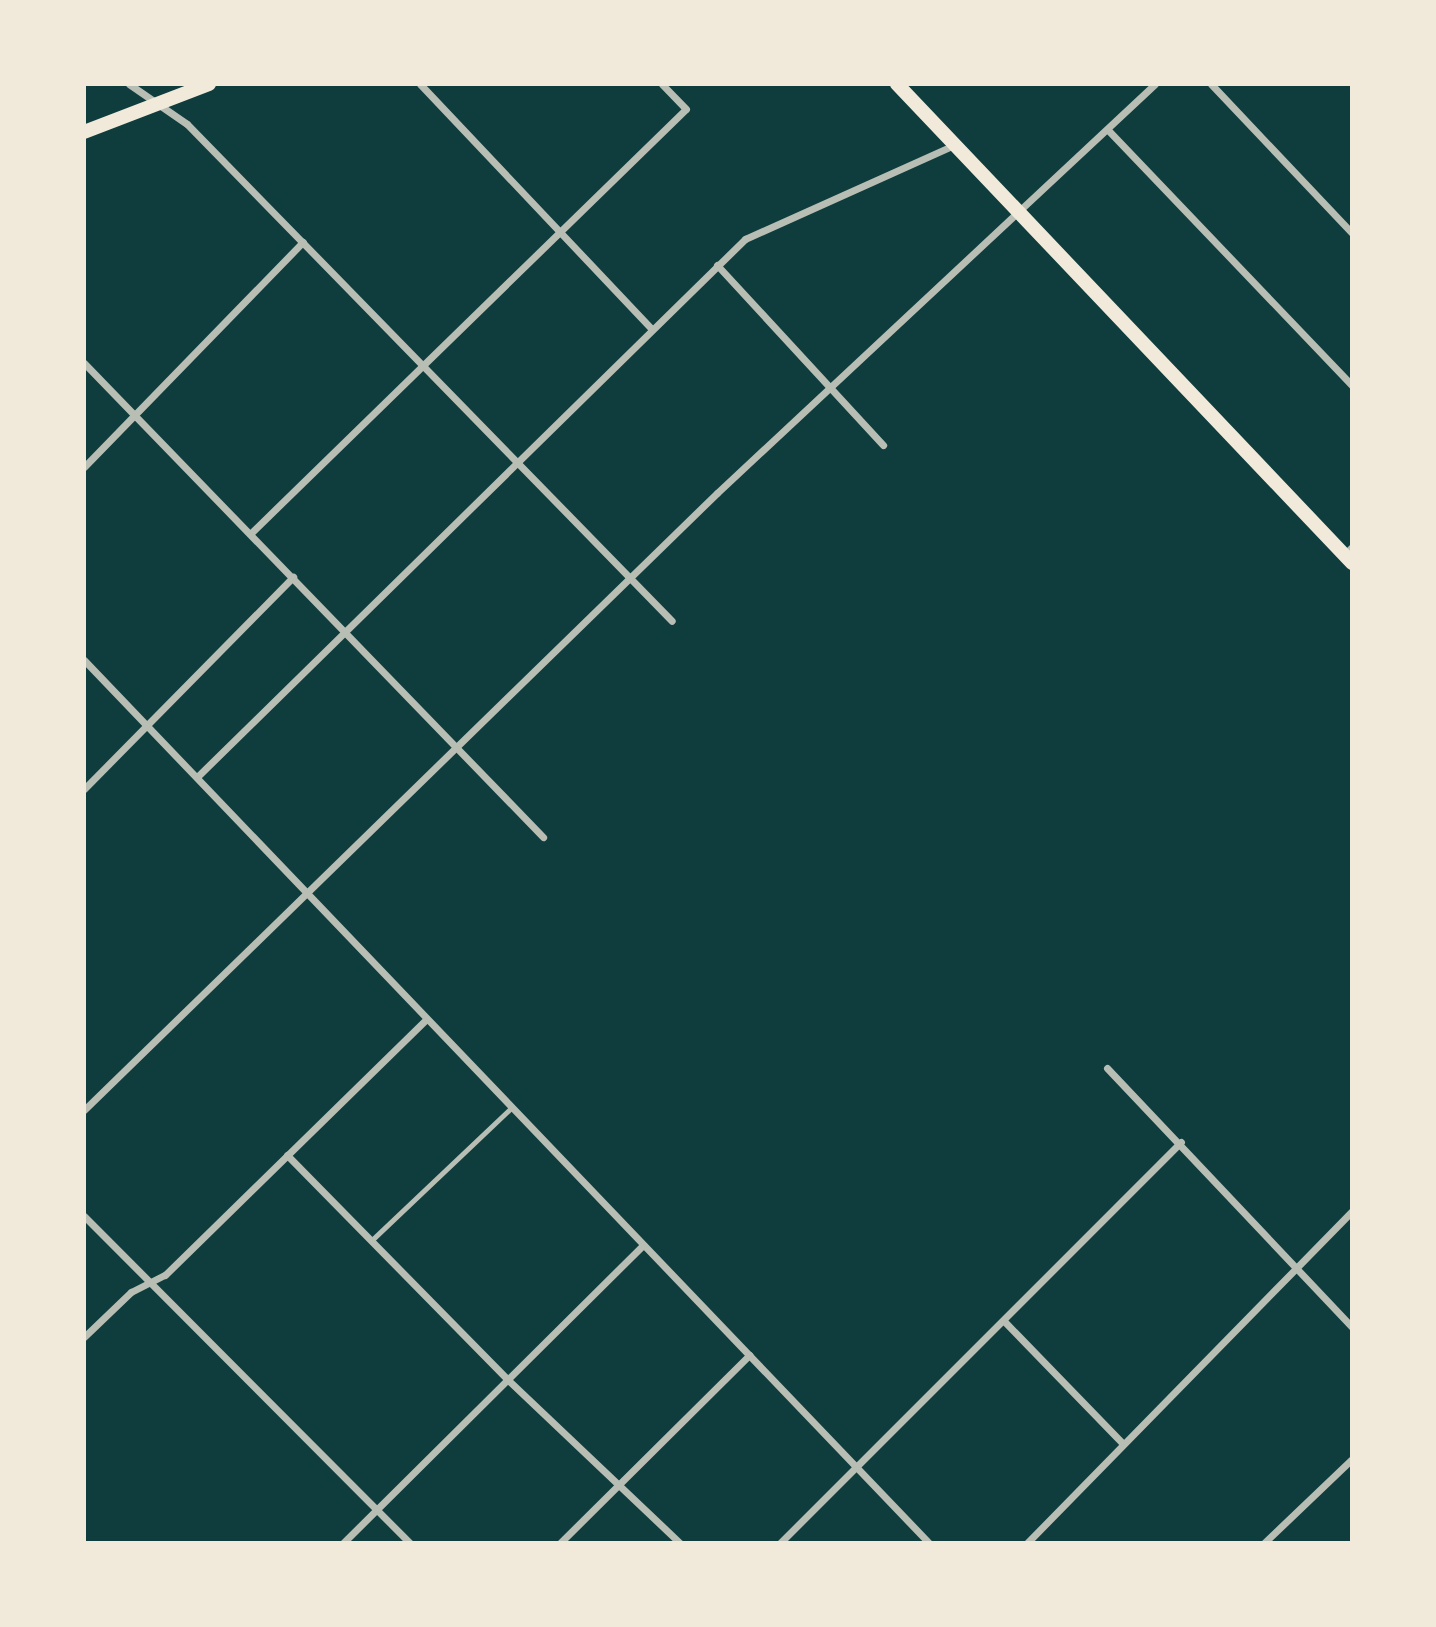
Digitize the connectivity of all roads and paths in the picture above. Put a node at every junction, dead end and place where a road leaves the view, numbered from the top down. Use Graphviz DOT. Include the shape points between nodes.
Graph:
graph roads {
  1 [pos="129,84"];
  2 [pos="209,84"];
  3 [pos="420,84"];
  4 [pos="662,84"];
  5 [pos="897,84"];
  6 [pos="1155,84"];
  7 [pos="1211,84"];
  8 [pos="159,104"];
  9 [pos="1108,130"];
  10 [pos="84,132"];
  11 [pos="954,145"];
  12 [pos="1020,215"];
  13 [pos="561,233"];
  14 [pos="1352,233"];
  15 [pos="303,242"];
  16 [pos="717,265"];
  17 [pos="650,327"];
  18 [pos="84,363"];
  19 [pos="423,364"];
  20 [pos="1352,385"];
  21 [pos="831,387"];
  22 [pos="135,415"];
  23 [pos="883,445"];
  24 [pos="516,461"];
  25 [pos="84,467"];
  26 [pos="251,533"];
  27 [pos="1349,555"];
  28 [pos="293,577"];
  29 [pos="630,578"];
  30 [pos="672,621"];
  31 [pos="347,632"];
  32 [pos="84,660"];
  33 [pos="148,726"];
  34 [pos="460,747"];
  35 [pos="197,777"];
  36 [pos="84,789"];
  37 [pos="543,837"];
  38 [pos="307,897"];
  39 [pos="426,1019"];
  40 [pos="1107,1068"];
  41 [pos="511,1108"];
  42 [pos="84,1110"];
  43 [pos="1181,1142"];
  44 [pos="287,1155"];
  45 [pos="1352,1211"];
  46 [pos="84,1216"];
  47 [pos="371,1241"];
  48 [pos="643,1245"];
  49 [pos="1295,1266"];
  50 [pos="149,1283"];
  51 [pos="1004,1321"];
  52 [pos="1352,1326"];
  53 [pos="84,1337"];
  54 [pos="749,1356"];
  55 [pos="506,1378"];
  56 [pos="1123,1444"];
  57 [pos="1352,1459"];
  58 [pos="858,1468"];
  59 [pos="619,1485"];
  60 [pos="377,1508"];
  61 [pos="342,1543"];
  62 [pos="410,1543"];
  63 [pos="560,1543"];
  64 [pos="680,1543"];
  65 [pos="780,1543"];
  66 [pos="929,1543"];
  67 [pos="1027,1543"];
  68 [pos="1264,1543"];
  1 -- 8 [label="street"];
  2 -- 8 [label="main road"];
  3 -- 13 [label="street"];
  4 -- 13 [label="street" via="687,109"];
  5 -- 11 [label="main road"];
  6 -- 9 [label="street"];
  7 -- 14 [label="street"];
  8 -- 10 [label="main road"];
  8 -- 15 [label="street" via="187,124"];
  9 -- 12 [label="street"];
  9 -- 20 [label="street"];
  11 -- 12 [label="main road"];
  11 -- 16 [label="street" via="754,233"];
  12 -- 21 [label="street"];
  12 -- 27 [label="main road"];
  13 -- 17 [label="street"];
  13 -- 19 [label="street"];
  15 -- 19 [label="street"];
  15 -- 22 [label="street"];
  16 -- 17 [label="street"];
  16 -- 21 [label="street"];
  17 -- 24 [label="street"];
  18 -- 22 [label="street"];
  19 -- 24 [label="street"];
  19 -- 26 [label="street"];
  21 -- 23 [label="street"];
  21 -- 29 [label="street"];
  22 -- 25 [label="street"];
  22 -- 26 [label="street"];
  24 -- 29 [label="street"];
  24 -- 31 [label="street"];
  26 -- 28 [label="street"];
  28 -- 31 [label="street"];
  28 -- 33 [label="street"];
  29 -- 30 [label="street"];
  29 -- 34 [label="street"];
  31 -- 34 [label="street"];
  31 -- 35 [label="street"];
  32 -- 33 [label="street"];
  33 -- 35 [label="street"];
  33 -- 36 [label="street"];
  34 -- 37 [label="street"];
  34 -- 38 [label="street"];
  35 -- 38 [label="street"];
  38 -- 39 [label="street"];
  38 -- 42 [label="street"];
  39 -- 41 [label="street"];
  39 -- 44 [label="street"];
  40 -- 43 [label="street"];
  41 -- 47 [label="lane"];
  41 -- 48 [label="street"];
  43 -- 49 [label="street"];
  43 -- 51 [label="street"];
  44 -- 47 [label="street"];
  44 -- 50 [label="street" via="165,1275"];
  45 -- 49 [label="street"];
  46 -- 50 [label="street"];
  47 -- 55 [label="street"];
  48 -- 54 [label="street"];
  48 -- 55 [label="street"];
  49 -- 52 [label="street"];
  49 -- 56 [label="street"];
  50 -- 53 [label="street" via="131,1292"];
  50 -- 60 [label="street"];
  51 -- 56 [label="street"];
  51 -- 58 [label="street"];
  54 -- 58 [label="street"];
  54 -- 59 [label="street"];
  55 -- 59 [label="street"];
  55 -- 60 [label="street"];
  56 -- 67 [label="street"];
  57 -- 68 [label="street"];
  58 -- 65 [label="street"];
  58 -- 66 [label="street"];
  59 -- 63 [label="street"];
  59 -- 64 [label="street"];
  60 -- 61 [label="street"];
  60 -- 62 [label="street"];
}
